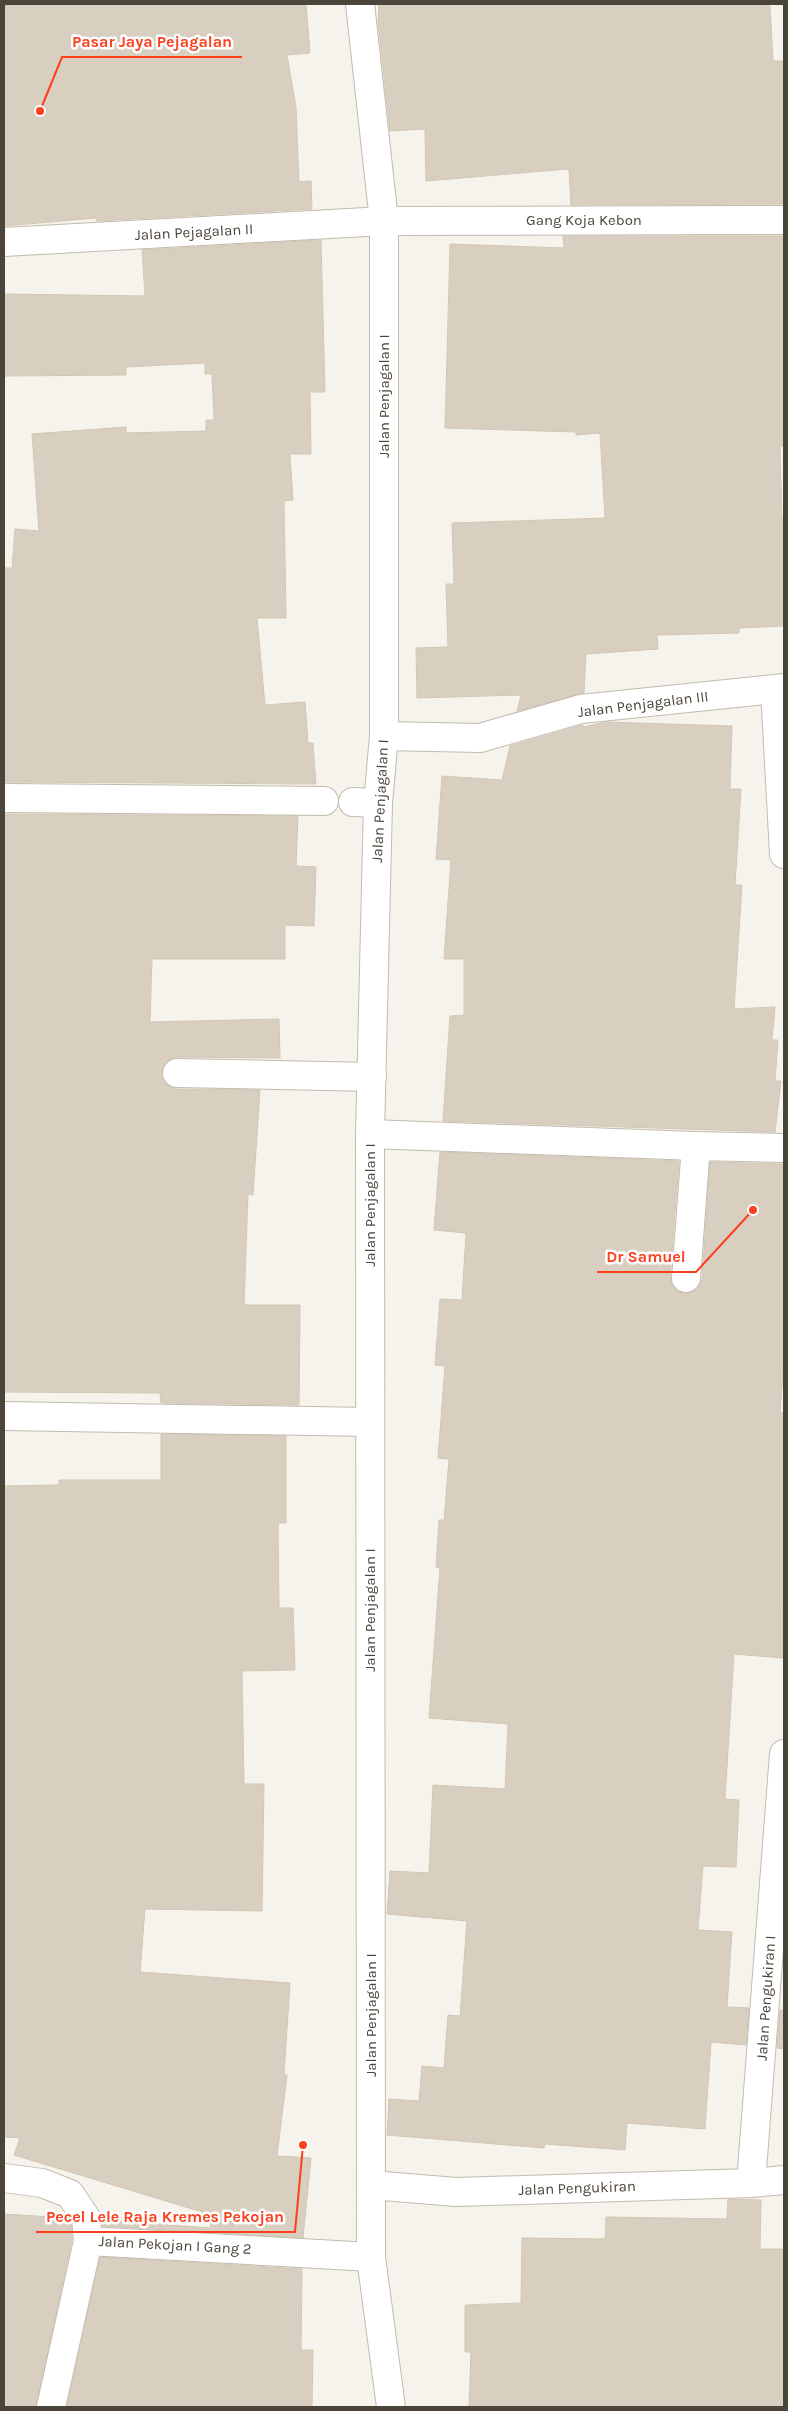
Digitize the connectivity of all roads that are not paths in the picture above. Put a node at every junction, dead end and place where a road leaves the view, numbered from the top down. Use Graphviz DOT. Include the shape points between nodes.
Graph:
graph roads {
  1 [pos="360,4"];
  2 [pos="784,220"];
  3 [pos="384,221"];
  4 [pos="4,242"];
  5 [pos="780,689"];
  6 [pos="384,736"];
  7 [pos="4,798"];
  8 [pos="324,801"];
  9 [pos="784,854"];
  10 [pos="176,1073"];
  11 [pos="372,1077"];
  12 [pos="370,1134"];
  13 [pos="696,1146"];
  14 [pos="784,1148"];
  15 [pos="686,1278"];
  16 [pos="4,1416"];
  17 [pos="370,1422"];
  18 [pos="784,1754"];
  19 [pos="4,2178"];
  20 [pos="784,2180"];
  21 [pos="751,2183"];
  22 [pos="371,2185"];
  23 [pos="88,2241"];
  24 [pos="371,2256"];
  25 [pos="51,2407"];
  26 [pos="392,2407"];
  1 -- 3 [label="street, Jalan Penjagalan I"];
  2 -- 3 [label="street, Gang Koja Kebon"];
  3 -- 4 [label="street, Jalan Pejagalan II"];
  3 -- 6 [label="street, Jalan Penjagalan I"];
  5 -- 6 [label="street, Jalan Penjagalan III" via="581,709 480,738"];
  5 -- 9 [label="street"];
  6 -- 11 [label="street, Jalan Penjagalan I" via="366,802"];
  7 -- 8 [label="street"];
  10 -- 11 [label="street"];
  11 -- 12 [label="street, Jalan Penjagalan I"];
  12 -- 13 [label="street"];
  12 -- 17 [label="street, Jalan Penjagalan I"];
  13 -- 14 [label="street"];
  13 -- 15 [label="street"];
  16 -- 17 [label="street"];
  17 -- 22 [label="street, Jalan Penjagalan I"];
  18 -- 21 [label="street, Jalan Pengukiran I"];
  19 -- 23 [label="street" via="42,2183 70,2194 86,2218"];
  20 -- 21 [label="street, Jalan Pengukiran"];
  21 -- 22 [label="street, Jalan Pengukiran" via="456,2192"];
  22 -- 24 [label="street, Jalan Penjagalan I"];
  23 -- 24 [label="street, Jalan Pekojan I Gang 2"];
  23 -- 25 [label="street, Jalan Pekojan I Gang 2"];
  24 -- 26 [label="street, Jalan Penjagalan I"];
}
